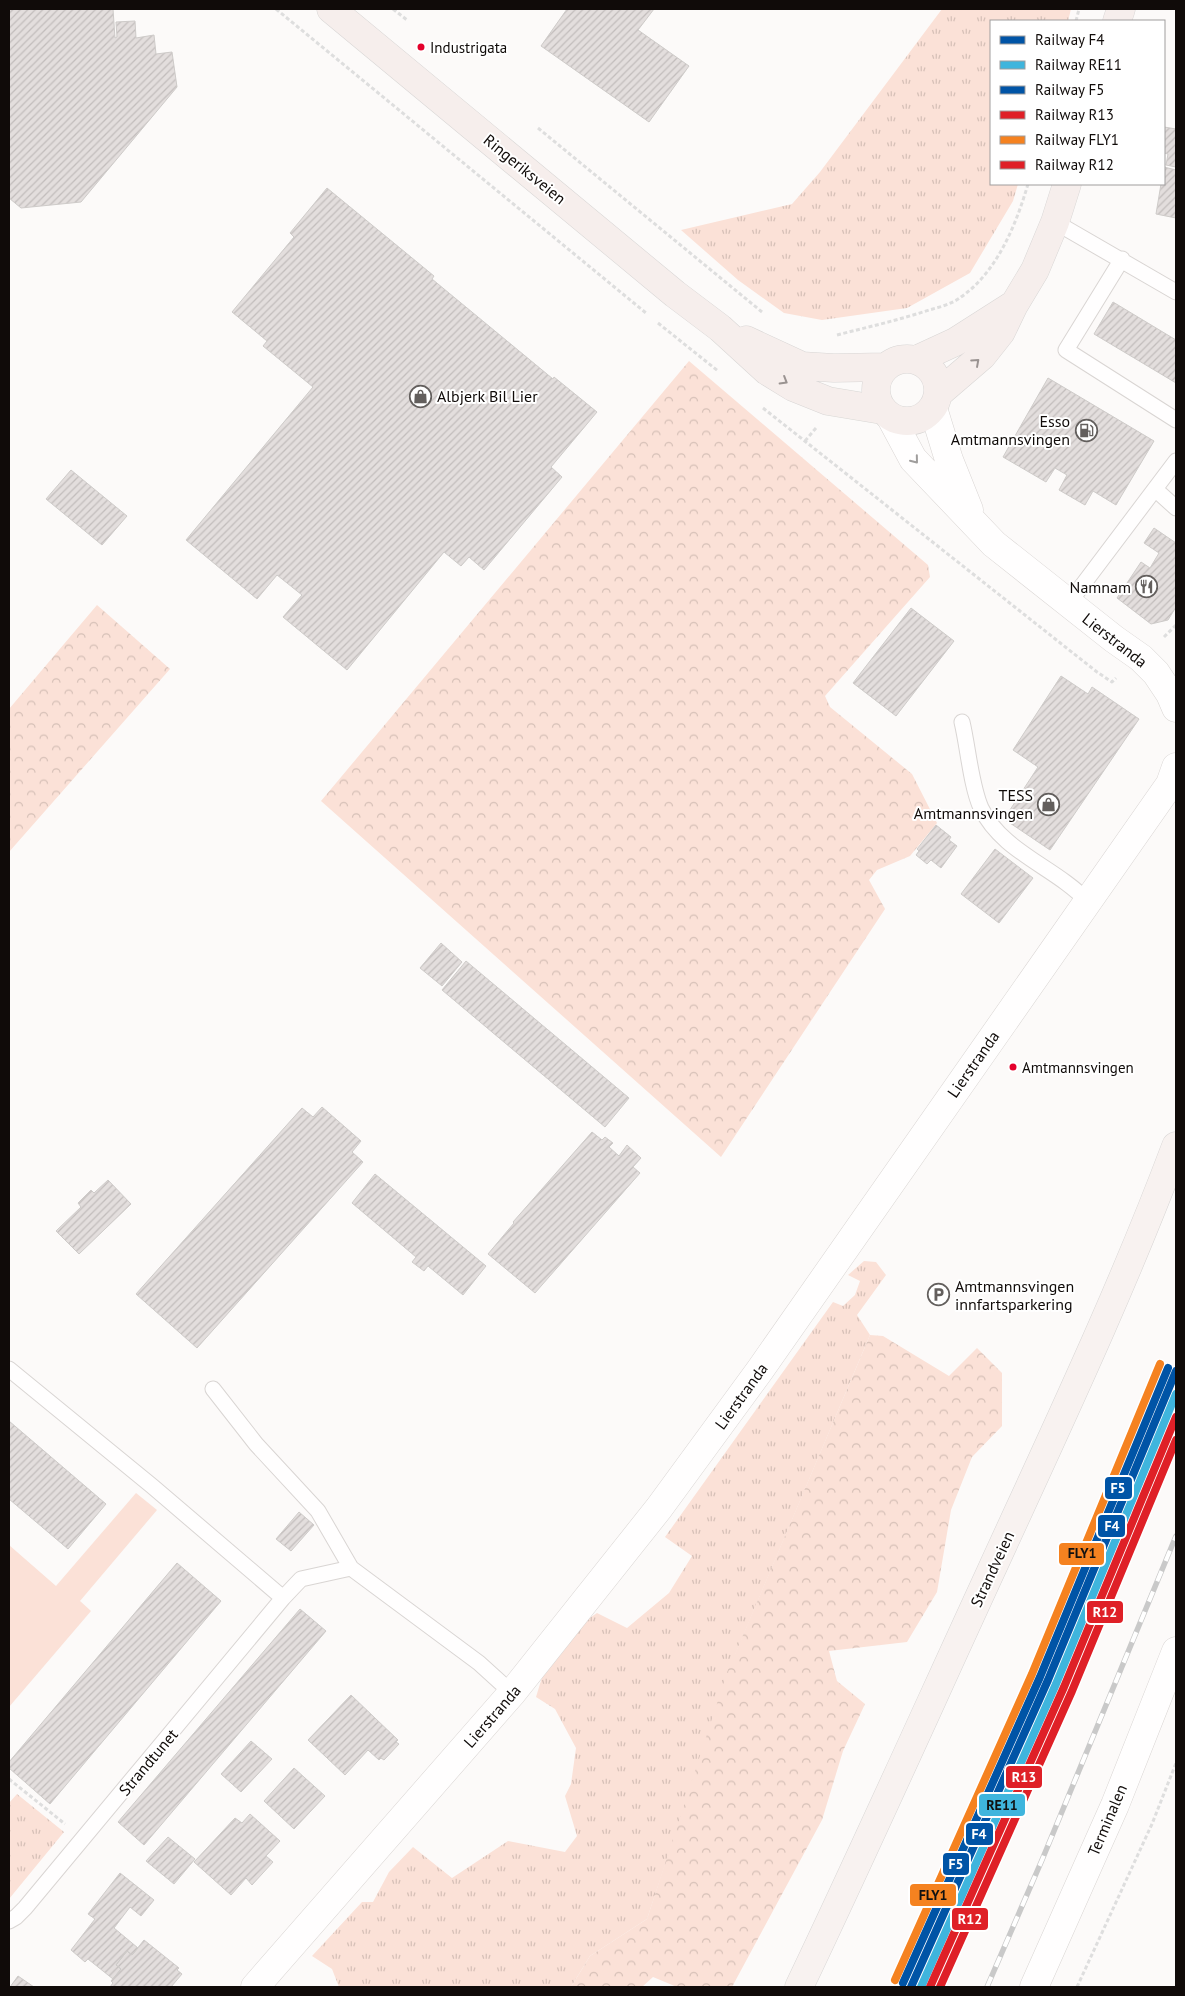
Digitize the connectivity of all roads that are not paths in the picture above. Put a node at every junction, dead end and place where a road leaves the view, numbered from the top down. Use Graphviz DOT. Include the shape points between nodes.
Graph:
graph roads {
  1 [pos="331,9"];
  2 [pos="1067,185"];
  3 [pos="1056,222"];
  4 [pos="1122,259"];
  5 [pos="1176,292"];
  6 [pos="1014,305"];
  7 [pos="720,328"];
  8 [pos="916,360"];
  9 [pos="886,366"];
  10 [pos="936,401"];
  11 [pos="886,414"];
  12 [pos="1176,420"];
  13 [pos="1176,461"];
  14 [pos="1155,489"];
  15 [pos="1176,508"];
  16 [pos="974,523"];
  17 [pos="1069,603"];
  18 [pos="1176,708"];
  19 [pos="962,722"];
  20 [pos="1176,767"];
  21 [pos="1087,901"];
  22 [pos="1176,1146"];
  23 [pos="9,1369"];
  24 [pos="212,1389"];
  25 [pos="351,1568"];
  26 [pos="283,1598"];
  27 [pos="1176,1651"];
  28 [pos="512,1693"];
  29 [pos="9,1921"];
  30 [pos="255,1987"];
  31 [pos="799,1987"];
  32 [pos="1034,1987"];
  1 -- 7 [label="highway, Ringeriksveien"];
  2 -- 3 [label="highway"];
  3 -- 4 [label="lane"];
  3 -- 6 [label="highway" via="1035,270"];
  4 -- 5 [label="lane"];
  4 -- 12 [label="lane" via="1066,350"];
  6 -- 8 [label="highway" via="954,342"];
  10 -- 6 [label="highway, one-way" via="982,356 1001,332"];
  7 -- 9 [label="highway, Ringeriksveien" via="802,366"];
  7 -- 11 [label="highway, Ringeriksveien, one-way" via="767,371 793,387 828,400"];
  8 -- 9 [label="highway" via="900,360"];
  8 -- 10 [label="highway" via="933,373 937,382"];
  9 -- 11 [label="highway" via="875,387 877,400"];
  10 -- 11 [label="highway" via="925,416 914,422 902,422"];
  10 -- 16 [label="street, Lierstranda" via="949,460"];
  11 -- 16 [label="street, Lierstranda, one-way" via="912,458"];
  13 -- 14 [label="lane"];
  14 -- 15 [label="lane"];
  14 -- 17 [label="lane"];
  16 -- 17 [label="street, Lierstranda" via="1017,564"];
  17 -- 18 [label="street, Lierstranda" via="1146,663 1170,694"];
  19 -- 21 [label="lane" via="982,809 1010,844 1076,889"];
  20 -- 21 [label="street, Lierstranda" via="1170,784"];
  21 -- 28 [label="street, Lierstranda" via="749,1386 659,1508"];
  22 -- 31 [label="main road, Strandveien" via="1108,1312 1037,1471"];
  23 -- 26 [label="lane"];
  24 -- 25 [label="lane" via="256,1444 318,1511"];
  25 -- 26 [label="lane, Strandtunet" via="301,1579"];
  25 -- 28 [label="lane" via="479,1663"];
  26 -- 29 [label="lane, Strandtunet" via="25,1908"];
  27 -- 32 [label="street, Terminalen" via="1114,1805"];
  28 -- 30 [label="street, Lierstranda"];
}
